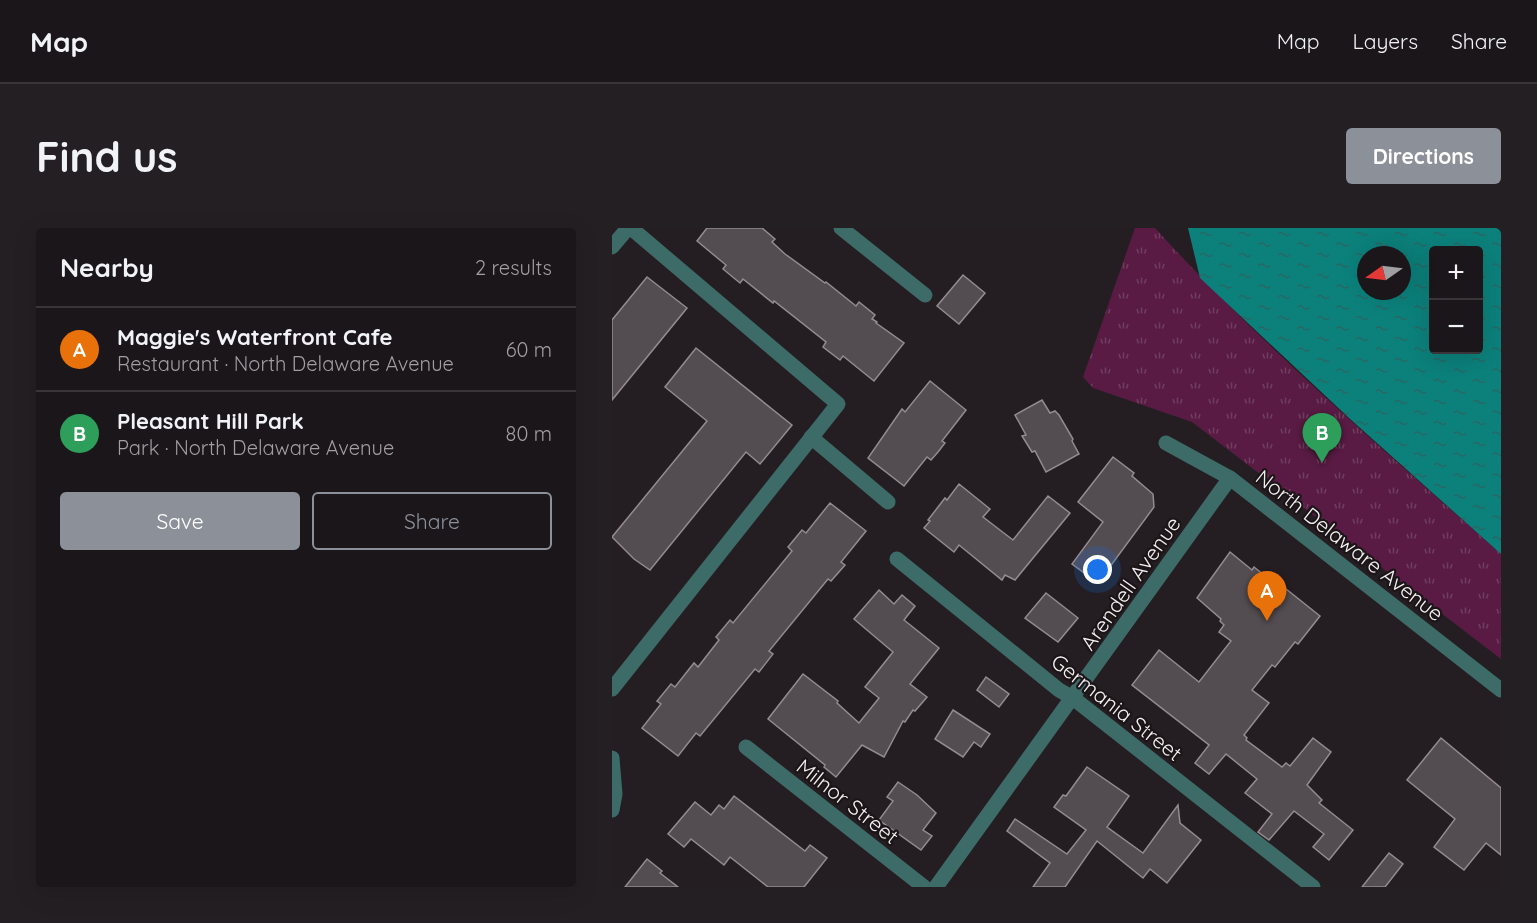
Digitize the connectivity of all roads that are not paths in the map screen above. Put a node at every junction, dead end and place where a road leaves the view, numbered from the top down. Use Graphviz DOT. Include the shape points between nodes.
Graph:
graph roads {
  1 [pos="630,228"];
  2 [pos="848,230"];
  3 [pos="612,247"];
  4 [pos="925,295"];
  5 [pos="811,437"];
  6 [pos="1166,443"];
  7 [pos="1230,478"];
  8 [pos="888,502"];
  9 [pos="897,559"];
  10 [pos="612,689"];
  11 [pos="1501,690"];
  12 [pos="1073,698"];
  13 [pos="746,747"];
  14 [pos="612,758"];
  15 [pos="612,810"];
  16 [pos="924,887"];
  17 [pos="936,887"];
  18 [pos="1313,887"];
  1 -- 3 [label="street"];
  1 -- 5 [label="street" via="838,404"];
  2 -- 4 [label="street"];
  5 -- 8 [label="street"];
  5 -- 10 [label="street"];
  6 -- 7 [label="street, North Delaware Avenue"];
  7 -- 11 [label="street, North Delaware Avenue"];
  7 -- 12 [label="street, Arendell Avenue"];
  9 -- 12 [label="street, Germania Street"];
  12 -- 17 [label="street, Arendell Avenue"];
  12 -- 18 [label="street, Germania Street"];
  13 -- 16 [label="street, Milnor Street"];
  14 -- 15 [label="street"];
}
